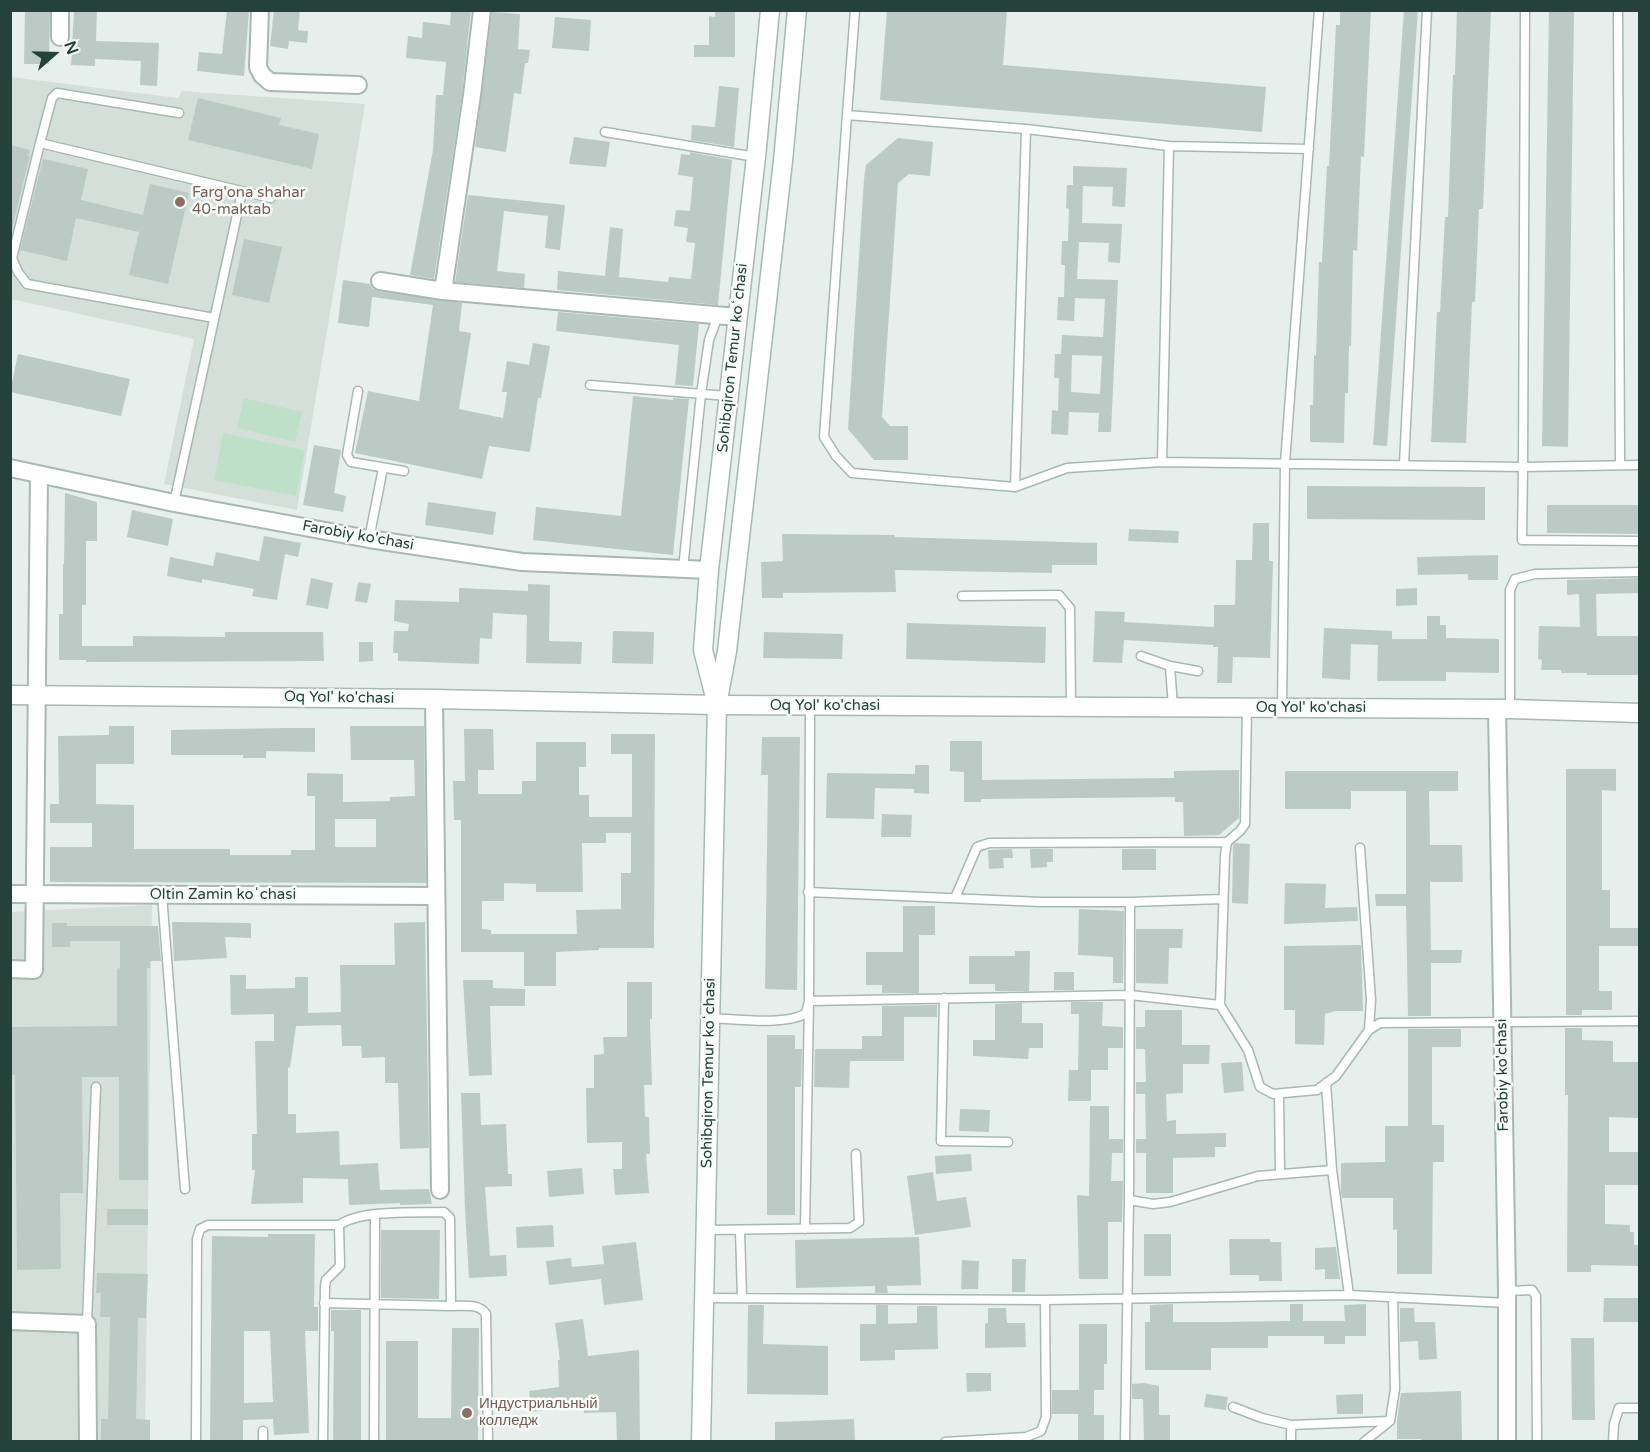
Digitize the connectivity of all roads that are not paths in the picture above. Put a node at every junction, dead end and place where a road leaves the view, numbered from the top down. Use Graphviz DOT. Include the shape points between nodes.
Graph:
graph roads {
  1 [pos="60,10"];
  2 [pos="260,10"];
  3 [pos="482,10"];
  4 [pos="770,10"];
  5 [pos="796,10"];
  6 [pos="855,10"];
  7 [pos="1319,10"];
  8 [pos="1427,10"];
  9 [pos="1525,10"];
  10 [pos="1618,10"];
  11 [pos="60,37"];
  12 [pos="358,85"];
  13 [pos="179,113"];
  14 [pos="847,115"];
  15 [pos="1026,129"];
  16 [pos="605,132"];
  17 [pos="40,143"];
  18 [pos="1170,146"];
  19 [pos="1309,148"];
  20 [pos="756,157"];
  21 [pos="242,192"];
  22 [pos="271,198"];
  23 [pos="380,281"];
  24 [pos="443,291"];
  25 [pos="728,317"];
  26 [pos="214,318"];
  27 [pos="590,385"];
  28 [pos="358,390"];
  29 [pos="701,394"];
  30 [pos="728,396"];
  31 [pos="1162,462"];
  32 [pos="1285,463"];
  33 [pos="1404,464"];
  34 [pos="1620,464"];
  35 [pos="1640,465"];
  36 [pos="1523,467"];
  37 [pos="10,468"];
  38 [pos="383,468"];
  39 [pos="404,471"];
  40 [pos="39,475"];
  41 [pos="1015,487"];
  42 [pos="174,503"];
  43 [pos="369,539"];
  44 [pos="1640,541"];
  45 [pos="683,569"];
  46 [pos="709,570"];
  47 [pos="1640,572"];
  48 [pos="962,596"];
  49 [pos="1141,656"];
  50 [pos="1170,666"];
  51 [pos="1198,671"];
  52 [pos="10,695"];
  53 [pos="36,695"];
  54 [pos="434,699"];
  55 [pos="717,705"];
  56 [pos="810,706"];
  57 [pos="1071,707"];
  58 [pos="1173,707"];
  59 [pos="1247,707"];
  60 [pos="1282,708"];
  61 [pos="1503,709"];
  62 [pos="1640,713"];
  63 [pos="1227,842"];
  64 [pos="1360,848"];
  65 [pos="808,892"];
  66 [pos="10,894"];
  67 [pos="34,894"];
  68 [pos="162,895"];
  69 [pos="436,896"];
  70 [pos="955,898"];
  71 [pos="1223,899"];
  72 [pos="1130,902"];
  73 [pos="10,969"];
  74 [pos="1130,995"];
  75 [pos="944,998"];
  76 [pos="809,1001"];
  77 [pos="1220,1005"];
  78 [pos="710,1018"];
  79 [pos="1502,1021"];
  80 [pos="1640,1021"];
  81 [pos="1370,1029"];
  82 [pos="1326,1083"];
  83 [pos="96,1087"];
  84 [pos="1279,1094"];
  85 [pos="1008,1142"];
  86 [pos="856,1154"];
  87 [pos="1332,1170"];
  88 [pos="1280,1174"];
  89 [pos="186,1189"];
  90 [pos="440,1190"];
  91 [pos="1129,1200"];
  92 [pos="375,1215"];
  93 [pos="339,1225"];
  94 [pos="805,1229"];
  95 [pos="705,1230"];
  96 [pos="740,1230"];
  97 [pos="1349,1294"];
  98 [pos="1393,1297"];
  99 [pos="1507,1297"];
  100 [pos="704,1298"];
  101 [pos="742,1298"];
  102 [pos="1126,1299"];
  103 [pos="1045,1300"];
  104 [pos="324,1304"];
  105 [pos="374,1305"];
  106 [pos="451,1305"];
  107 [pos="10,1322"];
  108 [pos="87,1324"];
  109 [pos="1233,1407"];
  110 [pos="1640,1408"];
  111 [pos="1390,1421"];
  112 [pos="1291,1425"];
  113 [pos="263,1431"];
  114 [pos="88,1442"];
  115 [pos="196,1442"];
  116 [pos="263,1442"];
  117 [pos="323,1442"];
  118 [pos="374,1442"];
  119 [pos="488,1442"];
  120 [pos="701,1442"];
  121 [pos="945,1442"];
  122 [pos="1125,1442"];
  123 [pos="1292,1442"];
  124 [pos="1364,1442"];
  125 [pos="1507,1442"];
  126 [pos="1537,1442"];
  127 [pos="1613,1442"];
  1 -- 11 [label="street"];
  2 -- 12 [label="street" via="258,67 270,82"];
  3 -- 24 [label="street"];
  4 -- 20 [label="main road, Sohibqiron Temur koʻchasi"];
  5 -- 55 [label="main road, Sohibqiron Temur koʻchasi" via="783,160 727,651"];
  6 -- 14 [label="lane"];
  7 -- 19 [label="lane"];
  8 -- 33 [label="lane"];
  9 -- 36 [label="lane"];
  10 -- 34 [label="lane"];
  13 -- 17 [label="lane" via="57,93 52,98"];
  14 -- 15 [label="lane"];
  14 -- 41 [label="lane" via="824,437 852,474"];
  15 -- 18 [label="lane"];
  15 -- 41 [label="lane"];
  16 -- 20 [label="lane"];
  17 -- 21 [label="lane"];
  17 -- 26 [label="lane" via="12,258 27,284"];
  18 -- 19 [label="lane"];
  18 -- 31 [label="lane"];
  19 -- 32 [label="lane"];
  20 -- 25 [label="main road, Sohibqiron Temur koʻchasi"];
  21 -- 22 [label="lane"];
  21 -- 26 [label="lane"];
  23 -- 24 [label="street"];
  24 -- 25 [label="street"];
  25 -- 29 [label="lane" via="709,340"];
  25 -- 30 [label="main road, Sohibqiron Temur koʻchasi"];
  26 -- 42 [label="lane"];
  27 -- 29 [label="lane"];
  28 -- 38 [label="lane" via="347,455 351,462"];
  29 -- 30 [label="lane"];
  29 -- 45 [label="lane"];
  30 -- 46 [label="main road, Sohibqiron Temur koʻchasi"];
  31 -- 32 [label="lane"];
  31 -- 41 [label="lane" via="1067,468"];
  32 -- 33 [label="lane"];
  32 -- 60 [label="lane"];
  33 -- 36 [label="lane"];
  34 -- 35 [label="lane"];
  34 -- 36 [label="lane"];
  36 -- 44 [label="lane" via="1522,540"];
  37 -- 40 [label="street, Farobiy ko'chasi"];
  38 -- 39 [label="lane"];
  38 -- 43 [label="lane"];
  40 -- 42 [label="street, Farobiy ko'chasi"];
  40 -- 53 [label="street"];
  42 -- 43 [label="street, Farobiy ko'chasi"];
  43 -- 45 [label="street, Farobiy ko'chasi" via="522,562"];
  45 -- 46 [label="street, Farobiy ko'chasi"];
  46 -- 55 [label="main road, Sohibqiron Temur koʻchasi" via="703,650"];
  47 -- 61 [label="lane" via="1535,574 1515,579 1510,590"];
  48 -- 57 [label="lane" via="1059,595 1070,608"];
  49 -- 50 [label="lane"];
  50 -- 51 [label="lane"];
  50 -- 58 [label="lane"];
  52 -- 53 [label="main road, Oq Yol' ko'chasi"];
  53 -- 54 [label="main road, Oq Yol' ko'chasi"];
  53 -- 67 [label="street"];
  54 -- 55 [label="main road, Oq Yol' ko'chasi"];
  54 -- 69 [label="street"];
  55 -- 56 [label="main road, Oq Yol' ko'chasi"];
  55 -- 78 [label="main road, Sohibqiron Temur koʻchasi"];
  56 -- 57 [label="main road, Oq Yol' ko'chasi"];
  56 -- 65 [label="lane"];
  57 -- 58 [label="main road, Oq Yol' ko'chasi"];
  58 -- 59 [label="main road, Oq Yol' ko'chasi"];
  59 -- 60 [label="main road, Oq Yol' ko'chasi"];
  59 -- 63 [label="lane" via="1245,824"];
  60 -- 61 [label="main road, Oq Yol' ko'chasi"];
  61 -- 62 [label="main road, Oq Yol' ko'chasi"];
  61 -- 79 [label="street, Farobiy ko'chasi"];
  63 -- 70 [label="lane" via="989,843 977,847"];
  63 -- 71 [label="lane"];
  64 -- 81 [label="lane"];
  65 -- 70 [label="lane"];
  65 -- 76 [label="lane"];
  66 -- 67 [label="street, Oltin Zamin koʻchasi"];
  67 -- 68 [label="street, Oltin Zamin koʻchasi"];
  67 -- 73 [label="street" via="34,970"];
  68 -- 69 [label="street, Oltin Zamin koʻchasi"];
  68 -- 89 [label="lane"];
  69 -- 90 [label="street"];
  70 -- 72 [label="lane"];
  71 -- 72 [label="lane"];
  71 -- 77 [label="lane"];
  72 -- 74 [label="lane"];
  74 -- 75 [label="lane"];
  74 -- 77 [label="lane"];
  74 -- 91 [label="lane"];
  75 -- 76 [label="lane"];
  75 -- 85 [label="lane" via="941,1141"];
  76 -- 78 [label="lane" via="799,1018"];
  76 -- 94 [label="lane"];
  77 -- 84 [label="lane" via="1248,1050 1260,1087"];
  78 -- 95 [label="main road, Sohibqiron Temur koʻchasi"];
  79 -- 80 [label="lane"];
  79 -- 81 [label="lane" via="1380,1023"];
  79 -- 99 [label="street, Farobiy ko'chasi"];
  81 -- 82 [label="lane" via="1336,1076"];
  82 -- 84 [label="lane" via="1317,1090"];
  82 -- 87 [label="lane"];
  83 -- 108 [label="lane"];
  84 -- 88 [label="lane"];
  86 -- 94 [label="lane" via="859,1222 850,1228"];
  87 -- 88 [label="lane"];
  87 -- 97 [label="lane"];
  88 -- 91 [label="lane" via="1258,1176 1170,1202"];
  91 -- 102 [label="lane"];
  92 -- 93 [label="lane" via="348,1219"];
  92 -- 105 [label="lane"];
  92 -- 106 [label="lane" via="448,1214"];
  93 -- 104 [label="lane" via="340,1266 326,1280"];
  93 -- 115 [label="lane" via="208,1225 200,1230"];
  94 -- 96 [label="lane"];
  95 -- 96 [label="lane"];
  95 -- 100 [label="main road, Sohibqiron Temur koʻchasi"];
  96 -- 101 [label="lane"];
  97 -- 98 [label="lane"];
  97 -- 102 [label="lane"];
  98 -- 99 [label="lane"];
  98 -- 111 [label="lane" via="1395,1389"];
  99 -- 125 [label="street, Farobiy ko'chasi"];
  99 -- 126 [label="lane" via="1532,1290 1536,1296"];
  100 -- 101 [label="lane"];
  100 -- 120 [label="main road, Sohibqiron Temur koʻchasi"];
  101 -- 103 [label="lane"];
  102 -- 103 [label="lane"];
  102 -- 122 [label="lane"];
  103 -- 121 [label="lane" via="1046,1417 1041,1431 1026,1437"];
  104 -- 105 [label="lane"];
  104 -- 117 [label="lane"];
  105 -- 106 [label="lane"];
  105 -- 118 [label="lane"];
  106 -- 119 [label="lane" via="477,1306 486,1314"];
  107 -- 108 [label="street"];
  108 -- 114 [label="street"];
  109 -- 112 [label="lane"];
  110 -- 127 [label="lane" via="1619,1408"];
  111 -- 112 [label="lane"];
  111 -- 124 [label="lane"];
  112 -- 123 [label="lane"];
  113 -- 116 [label="lane"];
}
